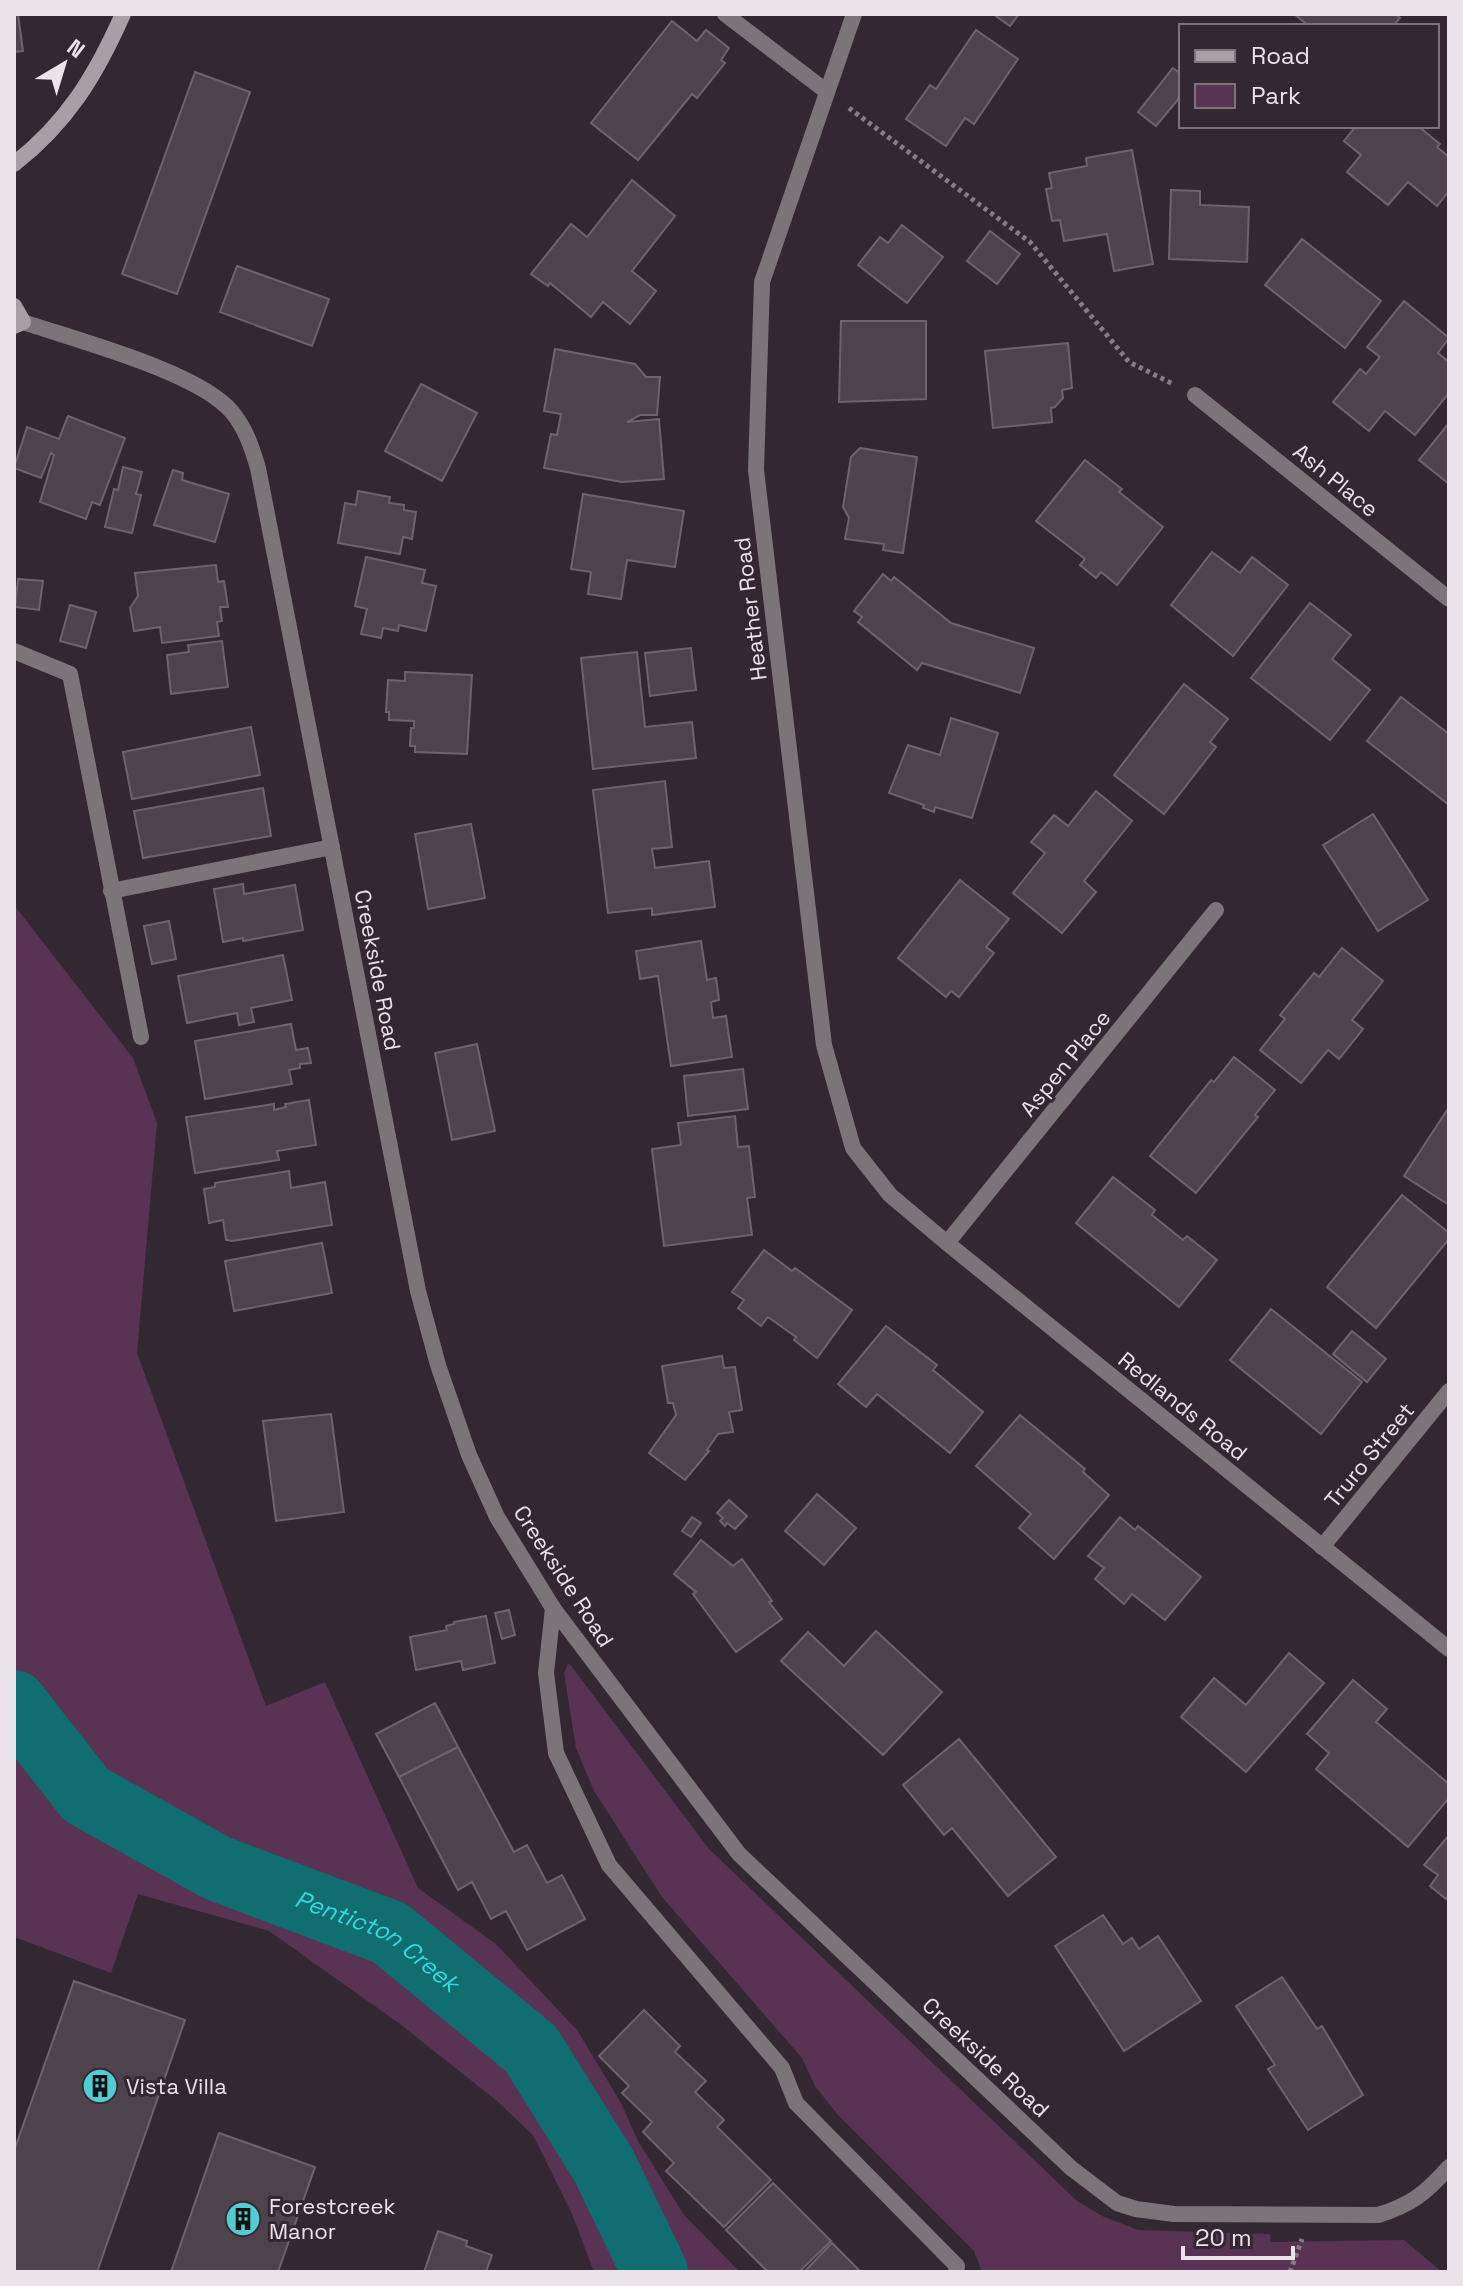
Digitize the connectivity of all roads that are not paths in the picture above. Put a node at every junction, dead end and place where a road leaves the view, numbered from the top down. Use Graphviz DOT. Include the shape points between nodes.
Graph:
graph roads {
  1 [pos="123,14"];
  2 [pos="725,14"];
  3 [pos="854,14"];
  4 [pos="826,91"];
  5 [pos="14,164"];
  6 [pos="14,306"];
  7 [pos="19,324"];
  8 [pos="1195,395"];
  9 [pos="1449,599"];
  10 [pos="14,651"];
  11 [pos="332,847"];
  12 [pos="111,891"];
  13 [pos="1216,910"];
  14 [pos="141,1037"];
  15 [pos="890,1195"];
  16 [pos="947,1243"];
  17 [pos="1449,1391"];
  18 [pos="1322,1547"];
  19 [pos="553,1608"];
  20 [pos="1449,1649"];
  21 [pos="1449,2167"];
  22 [pos="956,2272"];
  1 -- 5 [label="main road" via="73,107"];
  2 -- 4 [label="street"];
  3 -- 4 [label="street, Heather Road"];
  4 -- 15 [label="street, Heather Road" via="762,282 756,470 824,1045 853,1148"];
  6 -- 7 [label="main road"];
  7 -- 11 [label="street, Creekside Road" via="159,368 207,390 232,411 248,436"];
  8 -- 9 [label="street, Ash Place"];
  10 -- 12 [label="street" via="70,674"];
  11 -- 12 [label="street"];
  11 -- 19 [label="street, Creekside Road" via="418,1291 438,1365 497,1517"];
  12 -- 14 [label="street"];
  13 -- 16 [label="street, Aspen Place"];
  15 -- 16 [label="street, Redlands Road"];
  16 -- 18 [label="street, Redlands Road"];
  17 -- 18 [label="street, Truro Street"];
  18 -- 20 [label="street, Redlands Road"];
  19 -- 21 [label="street, Creekside Road" via="739,1854 1117,2203 1174,2214 1378,2215 1423,2196"];
  19 -- 22 [label="street" via="546,1673 556,1753 609,1865 782,2068 796,2103 957,2266"];
}
